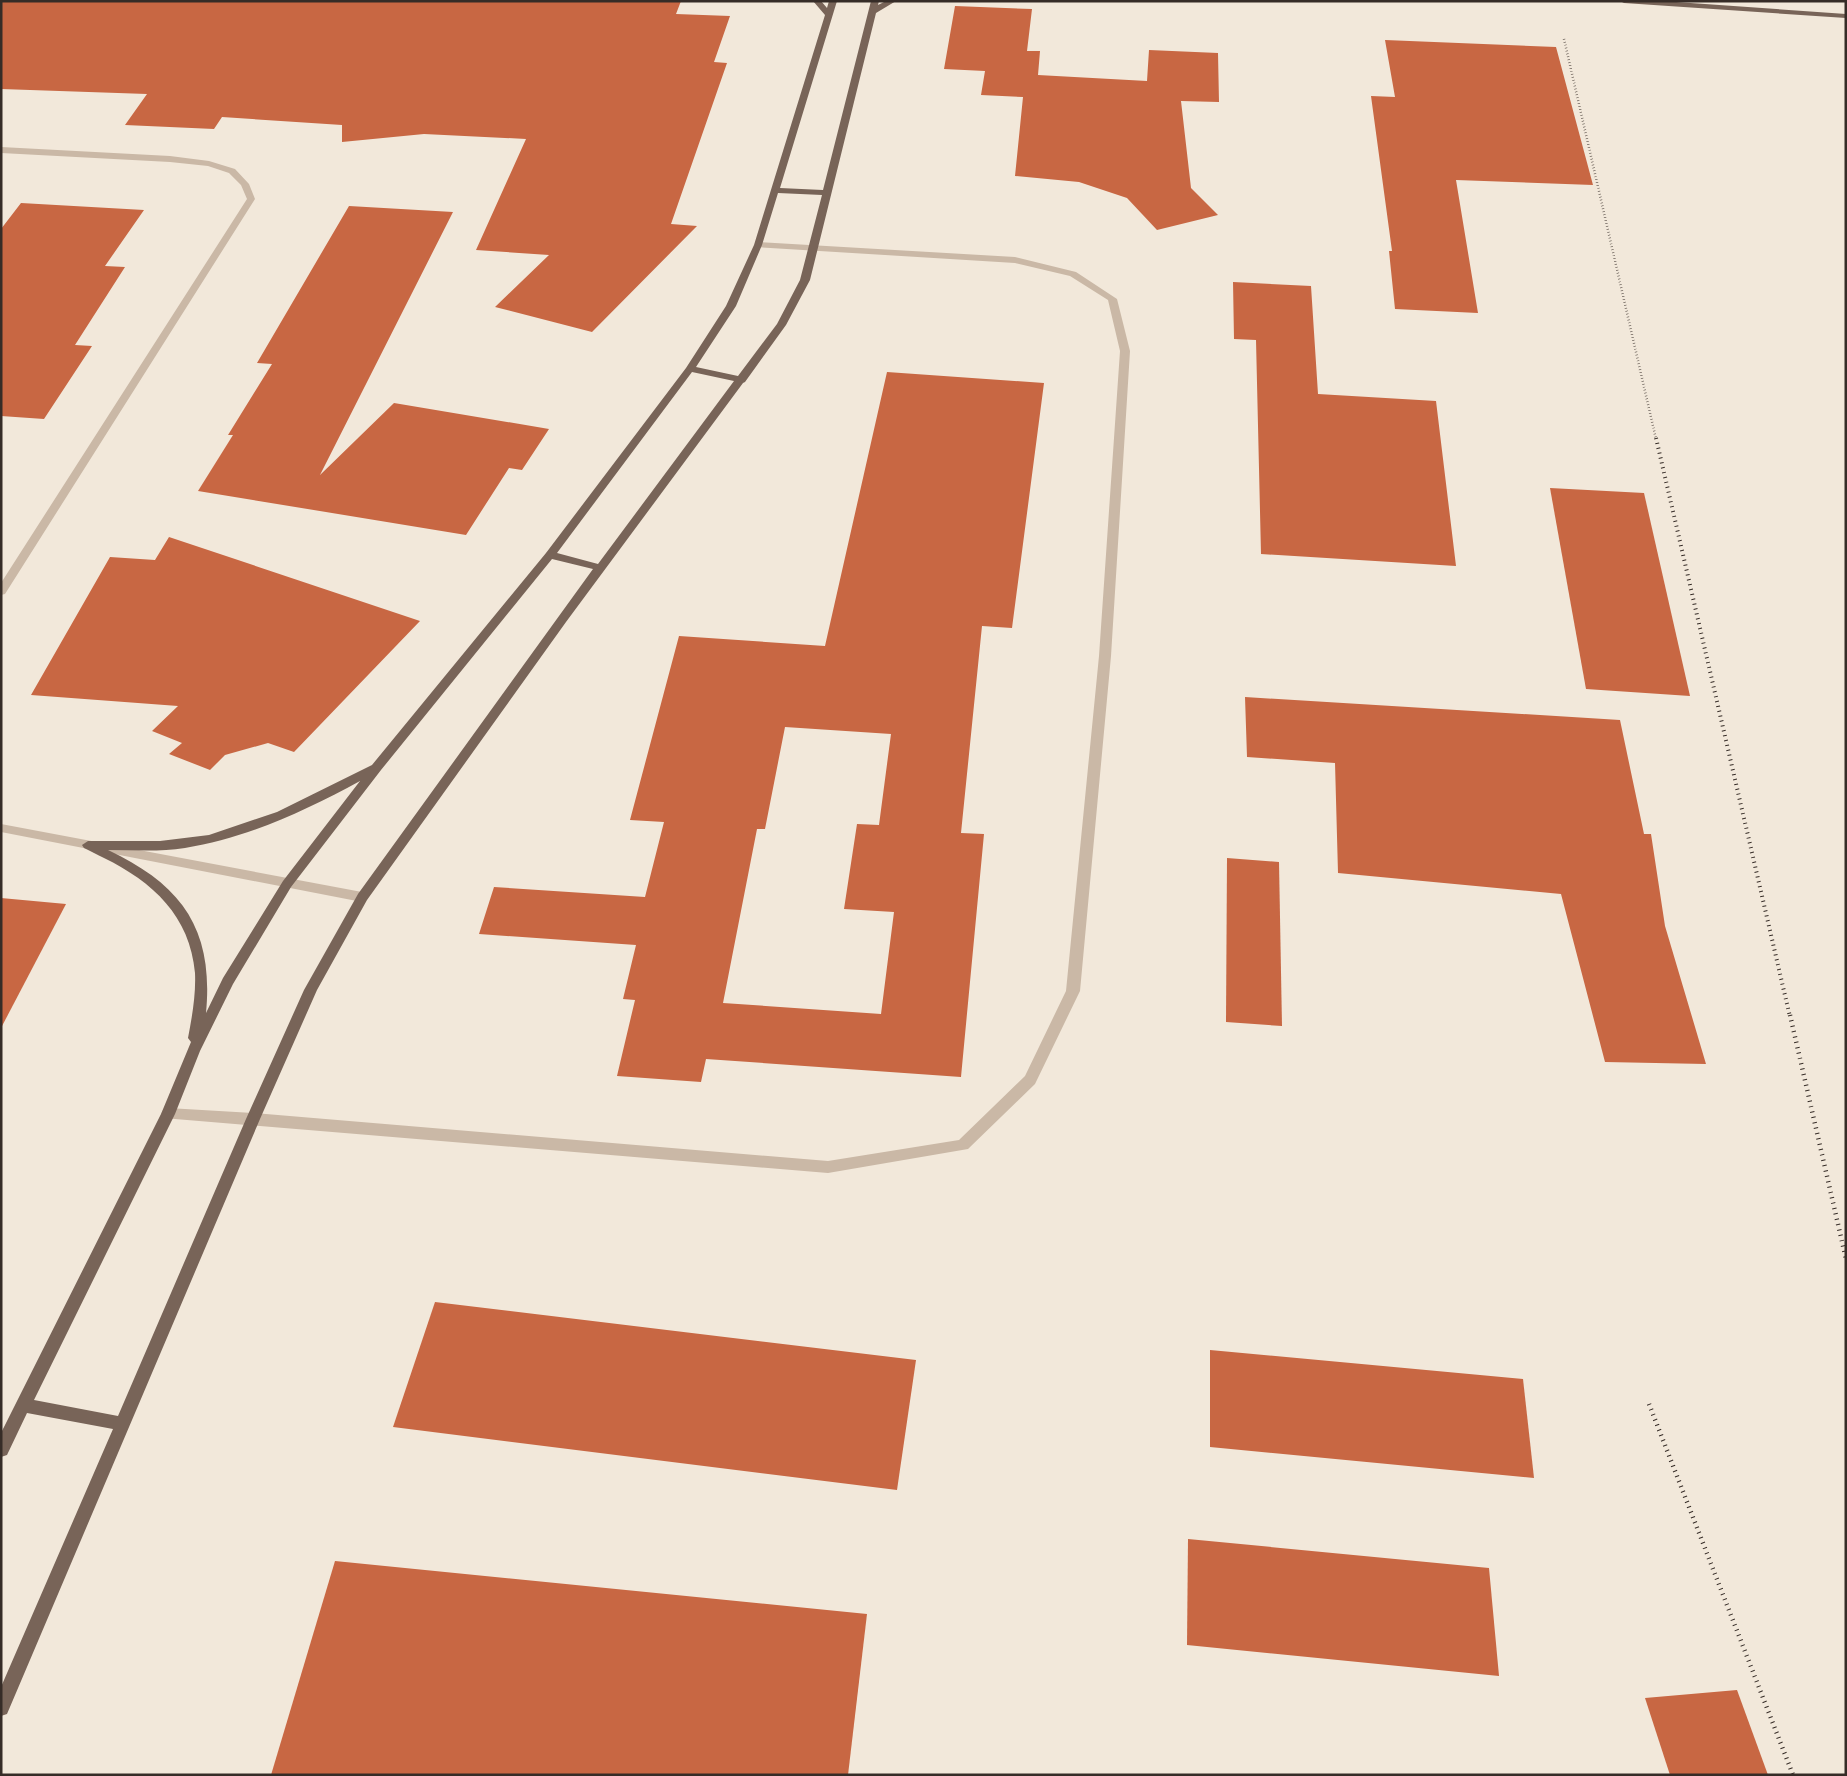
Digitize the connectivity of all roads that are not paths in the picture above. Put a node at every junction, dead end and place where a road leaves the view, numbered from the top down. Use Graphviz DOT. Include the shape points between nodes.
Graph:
graph roads {
  1 [pos="817,1"];
  2 [pos="833,1"];
  3 [pos="892,1"];
  4 [pos="1624,1"];
  5 [pos="874,6"];
  6 [pos="829,16"];
  7 [pos="1846,16"];
  8 [pos="1,150"];
  9 [pos="775,190"];
  10 [pos="827,193"];
  11 [pos="758,245"];
  12 [pos="812,249"];
  13 [pos="690,368"];
  14 [pos="742,380"];
  15 [pos="550,555"];
  16 [pos="601,568"];
  17 [pos="1,592"];
  18 [pos="377,767"];
  19 [pos="1,828"];
  20 [pos="88,845"];
  21 [pos="287,884"];
  22 [pos="362,897"];
  23 [pos="192,1051"];
  24 [pos="168,1114"];
  25 [pos="253,1119"];
  26 [pos="22,1405"];
  27 [pos="123,1424"];
  28 [pos="1,1450"];
  29 [pos="1,1708"];
  1 -- 6 [label="main road"];
  2 -- 6 [label="main road"];
  3 -- 5 [label="main road"];
  4 -- 7 [label="main road"];
  5 -- 10 [label="main road"];
  6 -- 9 [label="main road"];
  8 -- 17 [label="lane" via="209,164 232,171 245,184 251,198"];
  9 -- 10 [label="main road"];
  9 -- 11 [label="main road"];
  10 -- 12 [label="main road"];
  11 -- 12 [label="lane"];
  11 -- 13 [label="main road" via="731,306"];
  12 -- 14 [label="main road" via="804,280 781,325"];
  12 -- 25 [label="lane" via="1015,260 1073,274 1112,299 1125,351 1105,656 1073,991 1030,1080 963,1145 828,1167"];
  13 -- 14 [label="main road"];
  13 -- 15 [label="main road"];
  14 -- 16 [label="main road"];
  15 -- 16 [label="main road"];
  15 -- 18 [label="main road"];
  16 -- 22 [label="main road"];
  18 -- 20 [label="main road" via="285,814 233,832 183,844"];
  18 -- 21 [label="main road"];
  19 -- 20 [label="lane"];
  20 -- 21 [label="lane"];
  20 -- 23 [label="main road" via="154,882 184,914 200,955 202,1002"];
  21 -- 22 [label="lane"];
  21 -- 23 [label="main road" via="228,982"];
  22 -- 25 [label="main road" via="311,990"];
  23 -- 24 [label="main road"];
  24 -- 25 [label="lane"];
  24 -- 26 [label="main road"];
  25 -- 27 [label="main road"];
  26 -- 27 [label="main road"];
  26 -- 28 [label="main road"];
  27 -- 29 [label="main road"];
}
